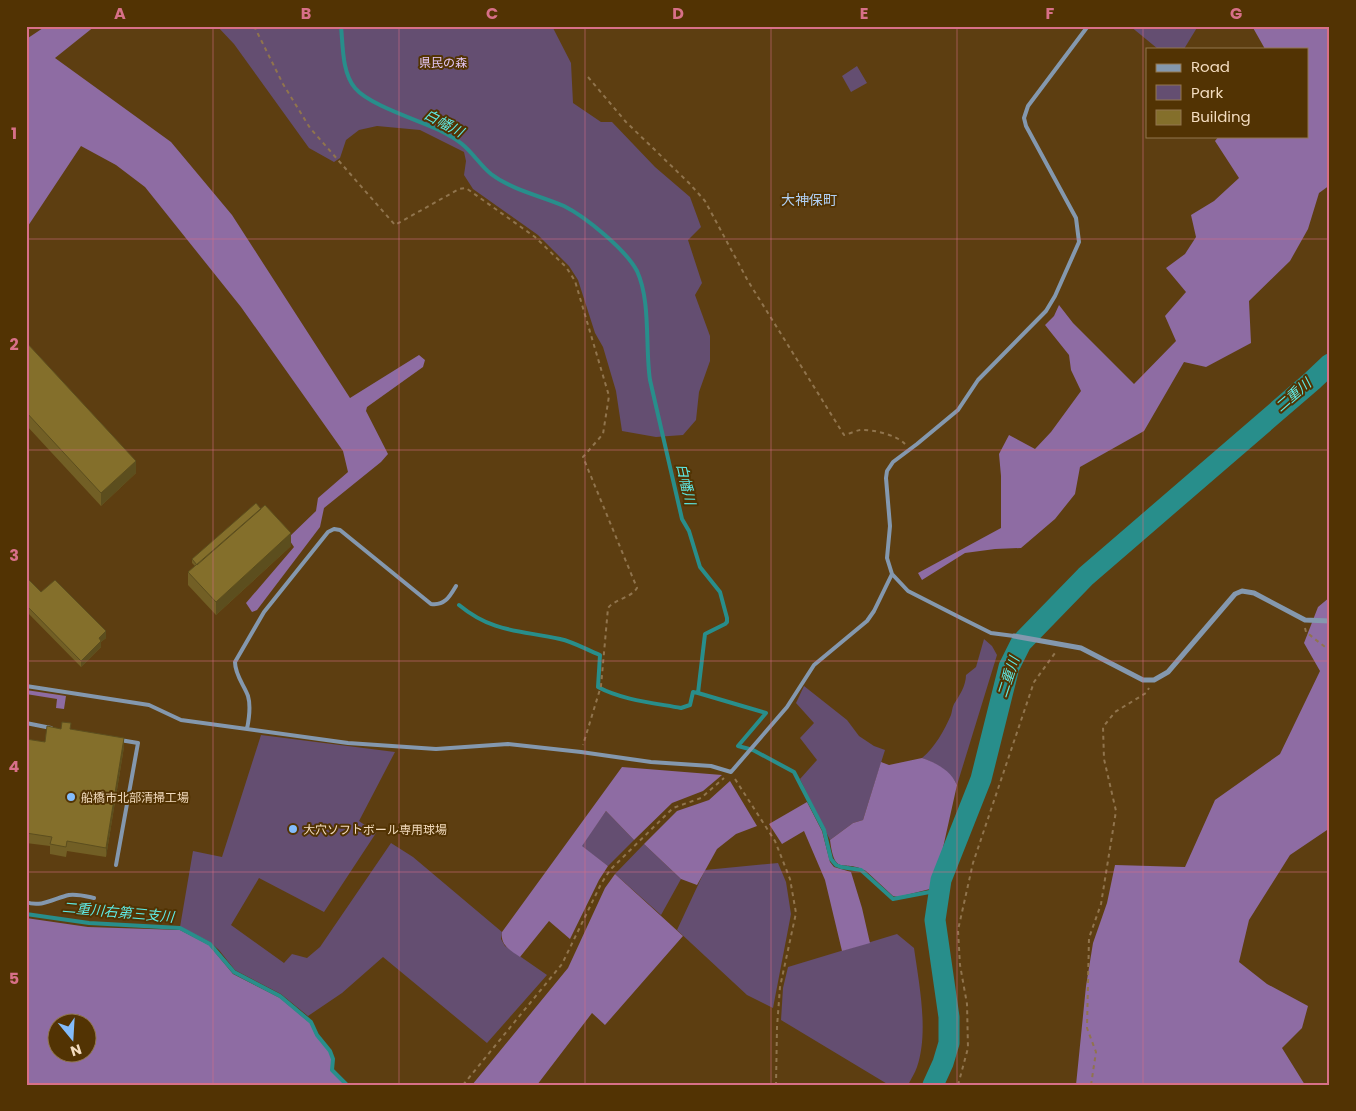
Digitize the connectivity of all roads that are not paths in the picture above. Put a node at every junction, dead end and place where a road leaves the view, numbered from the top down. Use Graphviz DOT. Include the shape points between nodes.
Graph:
graph roads {
  1 [pos="1088,26"];
  2 [pos="892,574"];
  3 [pos="456,586"];
  4 [pos="1330,621"];
  5 [pos="1014,636"];
  6 [pos="26,686"];
  7 [pos="26,723"];
  8 [pos="54,728"];
  9 [pos="247,729"];
  10 [pos="110,738"];
  11 [pos="116,865"];
  12 [pos="94,898"];
  13 [pos="26,902"];
  1 -- 2 [label="lane" via="1028,106 1024,118 1076,218 1079,242 1046,311 983,374 958,410 887,470 890,526 887,558"];
  2 -- 5 [label="lane" via="908,591 952,614 991,633"];
  2 -- 9 [label="lane" via="867,621 814,665 787,707 730,772 711,766 508,744 436,749 379,746"];
  3 -- 9 [label="lane" via="445,601 431,604 340,530 328,532 264,612 235,662 250,707"];
  4 -- 5 [label="street" via="1305,620 1254,593 1242,591 1235,594 1168,672 1154,680 1143,680 1081,648"];
  6 -- 9 [label="lane" via="149,705 181,720"];
  7 -- 8 [label="lane"];
  10 -- 11 [label="lane" via="138,743"];
  12 -- 13 [label="lane" via="71,895 33,905"];
}
